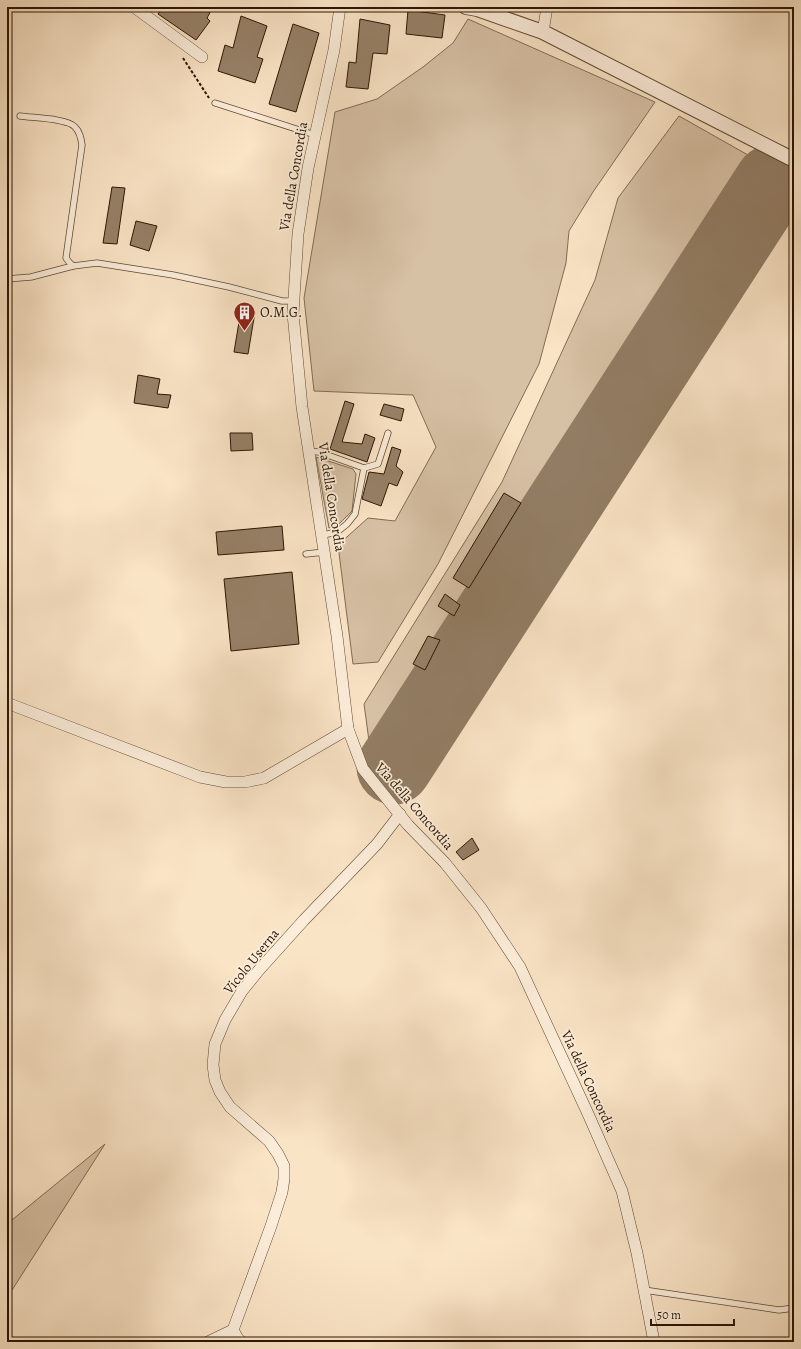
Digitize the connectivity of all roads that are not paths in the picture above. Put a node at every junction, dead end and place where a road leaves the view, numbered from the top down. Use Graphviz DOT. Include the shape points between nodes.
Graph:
graph roads {
  1 [pos="134,7"];
  2 [pos="340,7"];
  3 [pos="547,7"];
  4 [pos="474,8"];
  5 [pos="543,32"];
  6 [pos="202,58"];
  7 [pos="215,103"];
  8 [pos="20,116"];
  9 [pos="315,136"];
  10 [pos="794,160"];
  11 [pos="73,266"];
  12 [pos="7,279"];
  13 [pos="294,301"];
  14 [pos="388,433"];
  15 [pos="309,451"];
  16 [pos="364,468"];
  17 [pos="322,535"];
  18 [pos="325,552"];
  19 [pos="306,554"];
  20 [pos="7,703"];
  21 [pos="348,729"];
  22 [pos="400,814"];
  23 [pos="643,1290"];
  24 [pos="794,1308"];
  25 [pos="233,1330"];
  26 [pos="208,1342"];
  27 [pos="242,1342"];
  28 [pos="654,1342"];
  1 -- 6 [label="street"];
  2 -- 9 [label="street, Via della Concordia" via="334,50"];
  3 -- 5 [label="street"];
  4 -- 5 [label="street"];
  5 -- 10 [label="street"];
  7 -- 9 [label="lane"];
  8 -- 11 [label="lane" via="66,122 74,126 80,135 82,145 66,258"];
  9 -- 13 [label="street, Via della Concordia" via="298,234"];
  11 -- 12 [label="lane" via="31,277"];
  11 -- 13 [label="lane" via="97,263 174,275"];
  13 -- 15 [label="street, Via della Concordia" via="302,406"];
  14 -- 16 [label="lane" via="378,464"];
  15 -- 16 [label="lane"];
  15 -- 17 [label="street, Via della Concordia"];
  16 -- 17 [label="lane" via="355,514 336,532"];
  17 -- 18 [label="street, Via della Concordia"];
  18 -- 19 [label="lane"];
  18 -- 21 [label="street, Via della Concordia" via="338,636"];
  20 -- 21 [label="street" via="200,777 226,782 264,778"];
  21 -- 22 [label="street, Via della Concordia" via="363,769"];
  22 -- 23 [label="street, Via della Concordia" via="445,863 481,908 520,968 622,1191"];
  22 -- 25 [label="street, Vicolo Userna" via="377,844 304,920 242,991 215,1044 213,1065 220,1092 230,1107 269,1140 284,1166 282,1192"];
  23 -- 24 [label="lane" via="779,1310"];
  23 -- 28 [label="street, Via della Concordia"];
  25 -- 26 [label="street"];
  25 -- 27 [label="street"];
}
